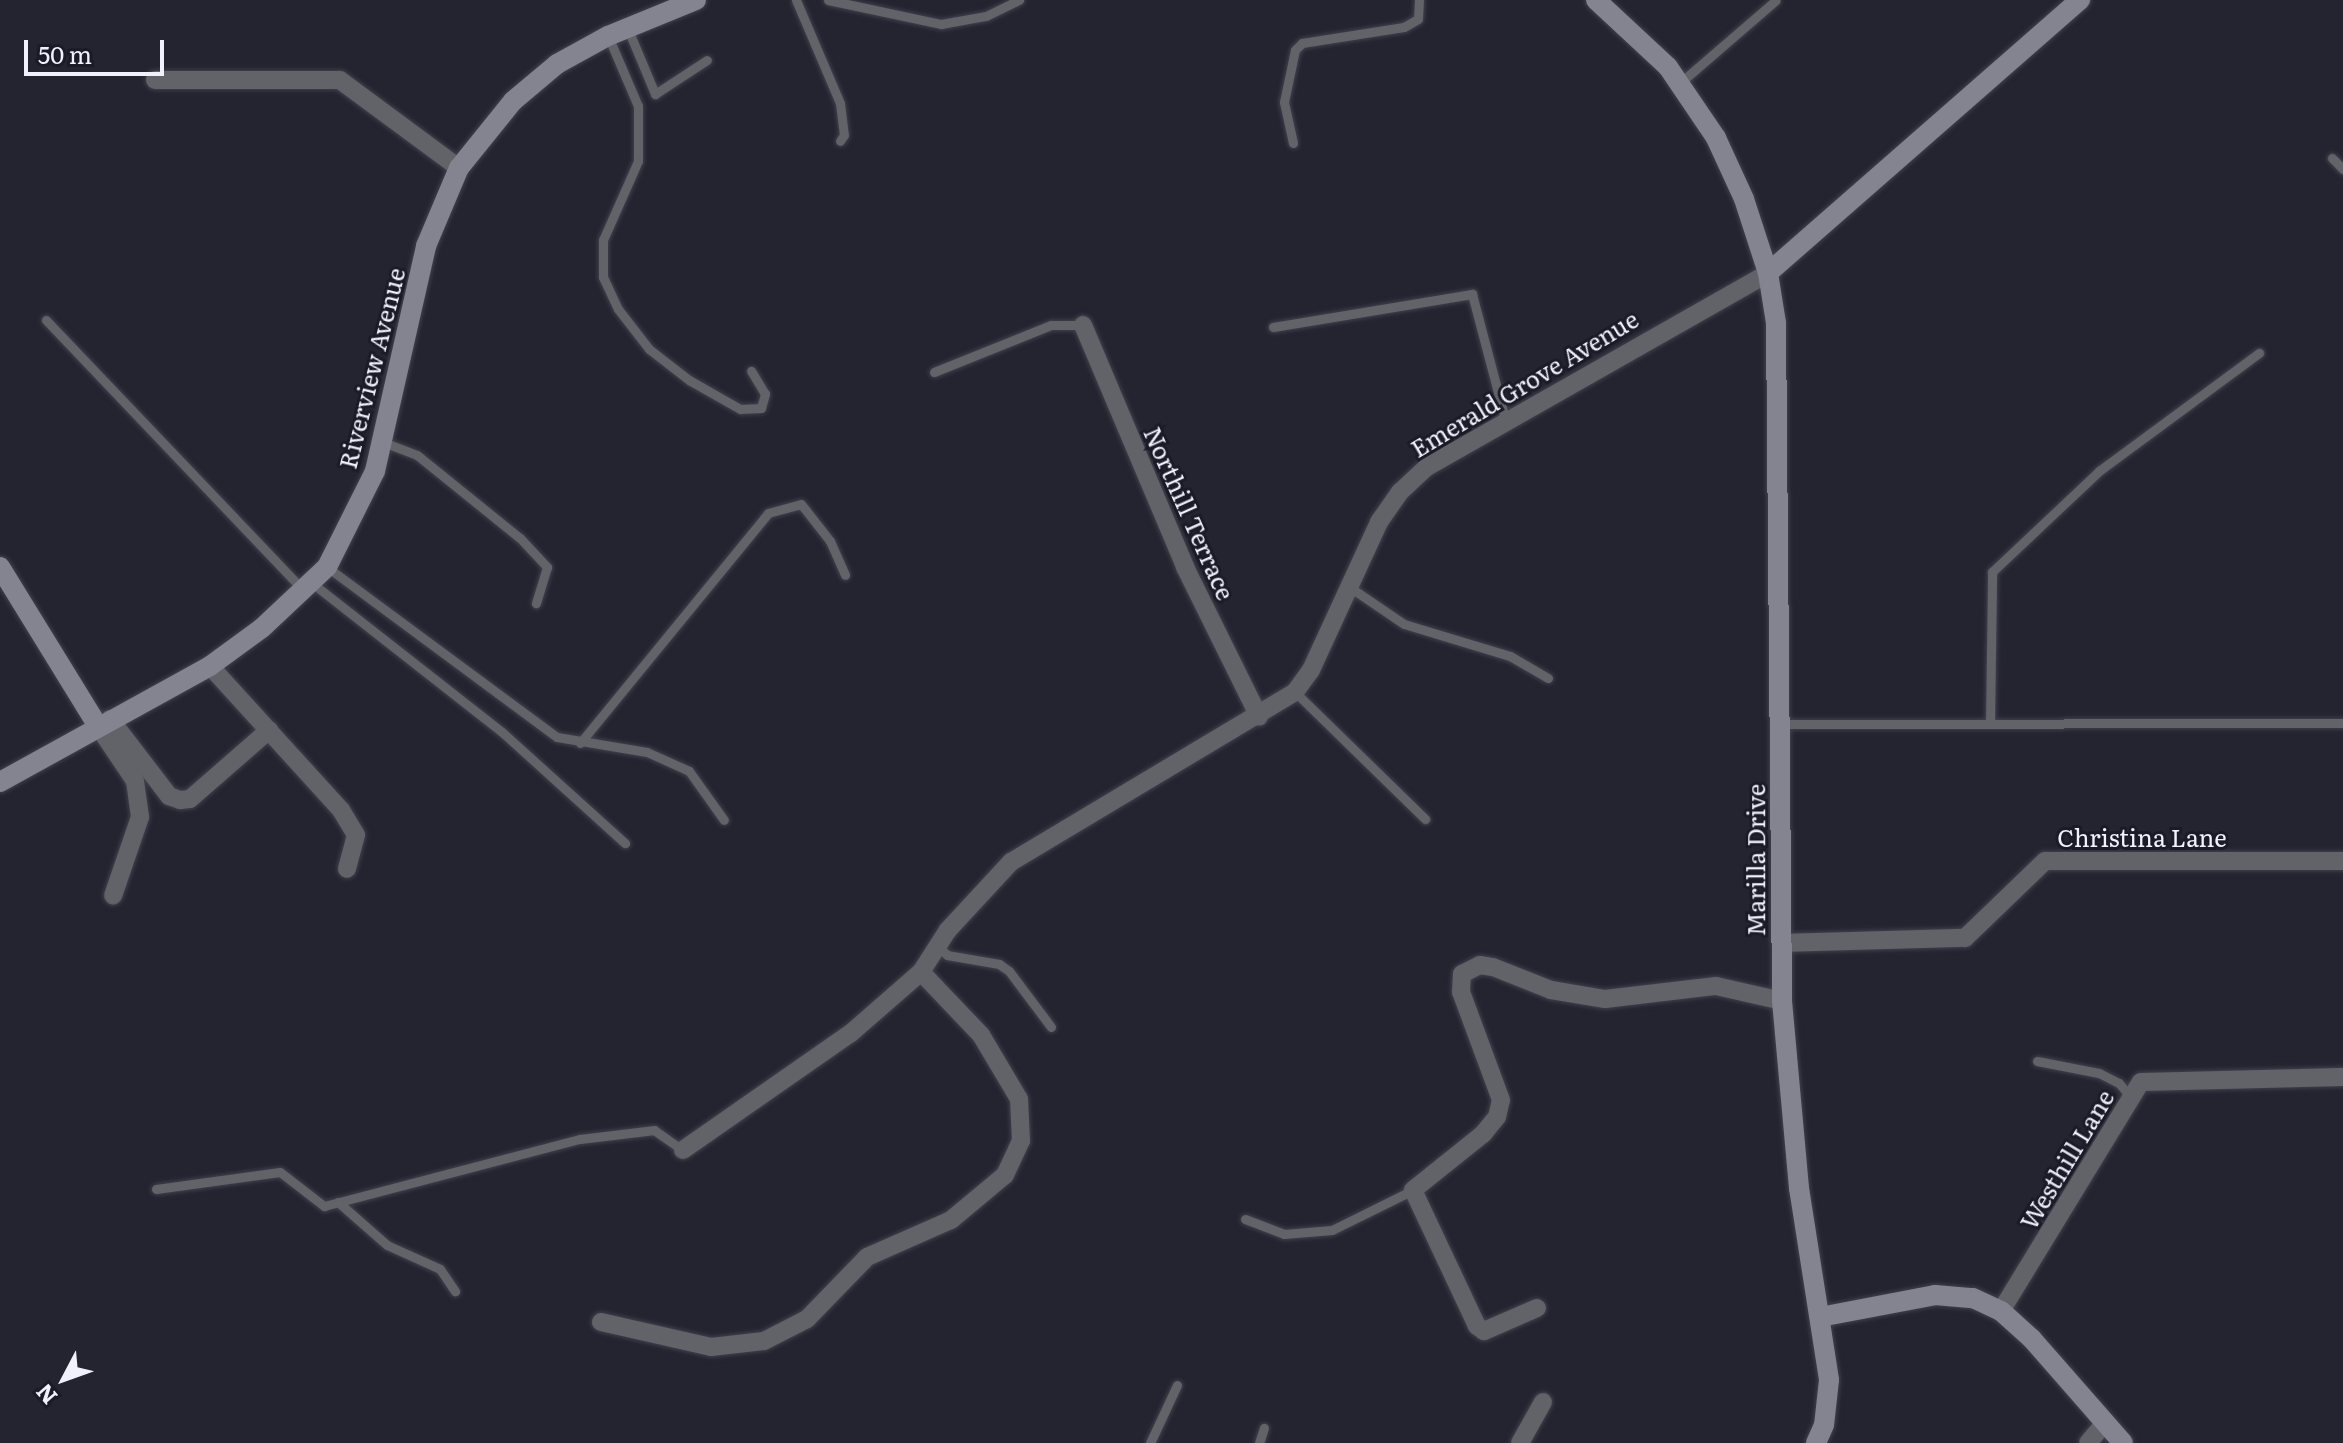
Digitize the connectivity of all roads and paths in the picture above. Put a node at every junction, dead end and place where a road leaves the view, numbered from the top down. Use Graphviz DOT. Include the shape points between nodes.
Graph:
graph roads {
  1 [pos="696,0"];
  2 [pos="796,0"];
  3 [pos="828,0"];
  4 [pos="1019,0"];
  5 [pos="1419,0"];
  6 [pos="1596,0"];
  7 [pos="1776,0"];
  8 [pos="2080,0"];
  9 [pos="627,27"];
  10 [pos="608,36"];
  11 [pos="707,60"];
  12 [pos="155,80"];
  13 [pos="1681,82"];
  14 [pos="840,141"];
  15 [pos="1293,143"];
  16 [pos="2332,158"];
  17 [pos="459,168"];
  18 [pos="2343,169"];
  19 [pos="1768,273"];
  20 [pos="46,320"];
  21 [pos="1083,325"];
  22 [pos="1273,327"];
  23 [pos="2259,353"];
  24 [pos="751,371"];
  25 [pos="934,372"];
  26 [pos="1505,419"];
  27 [pos="383,442"];
  28 [pos="0,567"];
  29 [pos="327,567"];
  30 [pos="845,575"];
  31 [pos="308,587"];
  32 [pos="1351,588"];
  33 [pos="536,603"];
  34 [pos="210,666"];
  35 [pos="1548,678"];
  36 [pos="1295,692"];
  37 [pos="1259,717"];
  38 [pos="104,722"];
  39 [pos="2343,723"];
  40 [pos="1781,724"];
  41 [pos="1990,724"];
  42 [pos="269,730"];
  43 [pos="580,743"];
  44 [pos="0,782"];
  45 [pos="1425,819"];
  46 [pos="724,820"];
  47 [pos="625,843"];
  48 [pos="2343,861"];
  49 [pos="347,869"];
  50 [pos="113,896"];
  51 [pos="1781,943"];
  52 [pos="937,945"];
  53 [pos="921,972"];
  54 [pos="1782,1001"];
  55 [pos="1051,1027"];
  56 [pos="2037,1061"];
  57 [pos="2343,1077"];
  58 [pos="2131,1098"];
  59 [pos="683,1150"];
  60 [pos="156,1189"];
  61 [pos="1413,1190"];
  62 [pos="338,1202"];
  63 [pos="1245,1219"];
  64 [pos="455,1291"];
  65 [pos="1537,1308"];
  66 [pos="2001,1311"];
  67 [pos="1820,1317"];
  68 [pos="601,1322"];
  69 [pos="1177,1385"];
  70 [pos="1543,1402"];
  71 [pos="2103,1425"];
  72 [pos="1264,1428"];
  73 [pos="1150,1443"];
  74 [pos="1259,1443"];
  75 [pos="1520,1443"];
  76 [pos="1816,1443"];
  77 [pos="2088,1443"];
  78 [pos="2123,1443"];
  1 -- 9 [label="street, Riverview Avenue"];
  2 -- 14 [label="lane" via="840,103"];
  3 -- 4 [label="lane" via="941,24 986,16"];
  5 -- 15 [label="lane" via="1418,19 1404,27 1302,43 1295,50 1284,102"];
  6 -- 13 [label="street"];
  7 -- 13 [label="lane"];
  8 -- 19 [label="street, Emerald Grove Avenue"];
  9 -- 10 [label="street, Riverview Avenue"];
  9 -- 11 [label="lane" via="655,94"];
  10 -- 17 [label="street, Riverview Avenue" via="557,64 513,101"];
  10 -- 24 [label="lane" via="638,106 638,161 603,240 603,277 618,309 649,349 689,380 740,409 761,408 765,394"];
  12 -- 17 [label="street" via="340,80"];
  13 -- 19 [label="street" via="1736,176"];
  16 -- 18 [label="lane"];
  17 -- 27 [label="street, Riverview Avenue" via="426,246"];
  19 -- 26 [label="street, Emerald Grove Avenue"];
  19 -- 40 [label="street, Marilla Drive" via="1776,323 1780,447"];
  20 -- 31 [label="lane"];
  21 -- 25 [label="lane" via="1051,325"];
  21 -- 37 [label="street, Northill Terrace" via="1185,567"];
  22 -- 26 [label="lane" via="1472,294"];
  23 -- 41 [label="lane" via="2099,471 1992,572"];
  26 -- 32 [label="street, Emerald Grove Avenue" via="1427,467 1400,492 1379,522"];
  27 -- 29 [label="street, Riverview Avenue" via="364,500"];
  27 -- 33 [label="lane" via="417,455 520,538 547,567"];
  28 -- 38 [label="street"];
  29 -- 31 [label="street, Riverview Avenue"];
  29 -- 43 [label="lane" via="557,737"];
  30 -- 43 [label="lane" via="830,541 801,504 768,513"];
  31 -- 34 [label="street, Riverview Avenue"];
  31 -- 47 [label="lane" via="502,732"];
  32 -- 35 [label="lane" via="1404,624 1510,656"];
  32 -- 36 [label="street, Emerald Grove Avenue"];
  34 -- 38 [label="street, Riverview Avenue"];
  34 -- 42 [label="street"];
  36 -- 37 [label="street, Emerald Grove Avenue"];
  36 -- 45 [label="lane"];
  37 -- 52 [label="street, Emerald Grove Avenue" via="1011,862"];
  38 -- 42 [label="street" via="169,796 180,800 190,799"];
  38 -- 44 [label="street, Riverview Avenue"];
  38 -- 50 [label="street" via="135,781 140,817"];
  39 -- 41 [label="lane"];
  40 -- 41 [label="lane"];
  40 -- 51 [label="street, Marilla Drive"];
  42 -- 49 [label="street" via="356,835"];
  43 -- 46 [label="lane" via="647,752 689,771"];
  48 -- 51 [label="street, Christina Lane" via="2045,861 1965,938"];
  51 -- 54 [label="street, Marilla Drive"];
  52 -- 53 [label="street, Emerald Grove Avenue"];
  52 -- 55 [label="lane" via="947,955 999,964 1009,971"];
  53 -- 59 [label="street, Emerald Grove Avenue" via="851,1033"];
  53 -- 68 [label="street" via="981,1035 1019,1099 1021,1141 1005,1175 951,1220 867,1257 807,1319 764,1341 711,1347"];
  54 -- 61 [label="street" via="1716,986 1605,999 1551,990 1493,967 1468,969 1459,981 1461,992 1501,1100 1497,1117"];
  54 -- 67 [label="street, Marilla Drive" via="1797,1174"];
  56 -- 58 [label="lane" via="2099,1073 2119,1083"];
  57 -- 58 [label="street, Westhill Lane" via="2141,1082"];
  58 -- 66 [label="street, Westhill Lane"];
  59 -- 62 [label="lane" via="654,1130 580,1139"];
  60 -- 62 [label="lane" via="280,1172 292,1177 312,1200 324,1206"];
  61 -- 63 [label="lane" via="1332,1230 1284,1234"];
  61 -- 65 [label="street" via="1477,1326 1484,1331"];
  62 -- 64 [label="lane" via="387,1245 440,1269"];
  66 -- 67 [label="street" via="1973,1298 1935,1295"];
  66 -- 71 [label="street" via="2032,1339"];
  67 -- 76 [label="street, Marilla Drive" via="1828,1400"];
  69 -- 73 [label="lane"];
  70 -- 75 [label="street"];
  71 -- 77 [label="street"];
  71 -- 78 [label="street"];
  72 -- 74 [label="lane"];
}
